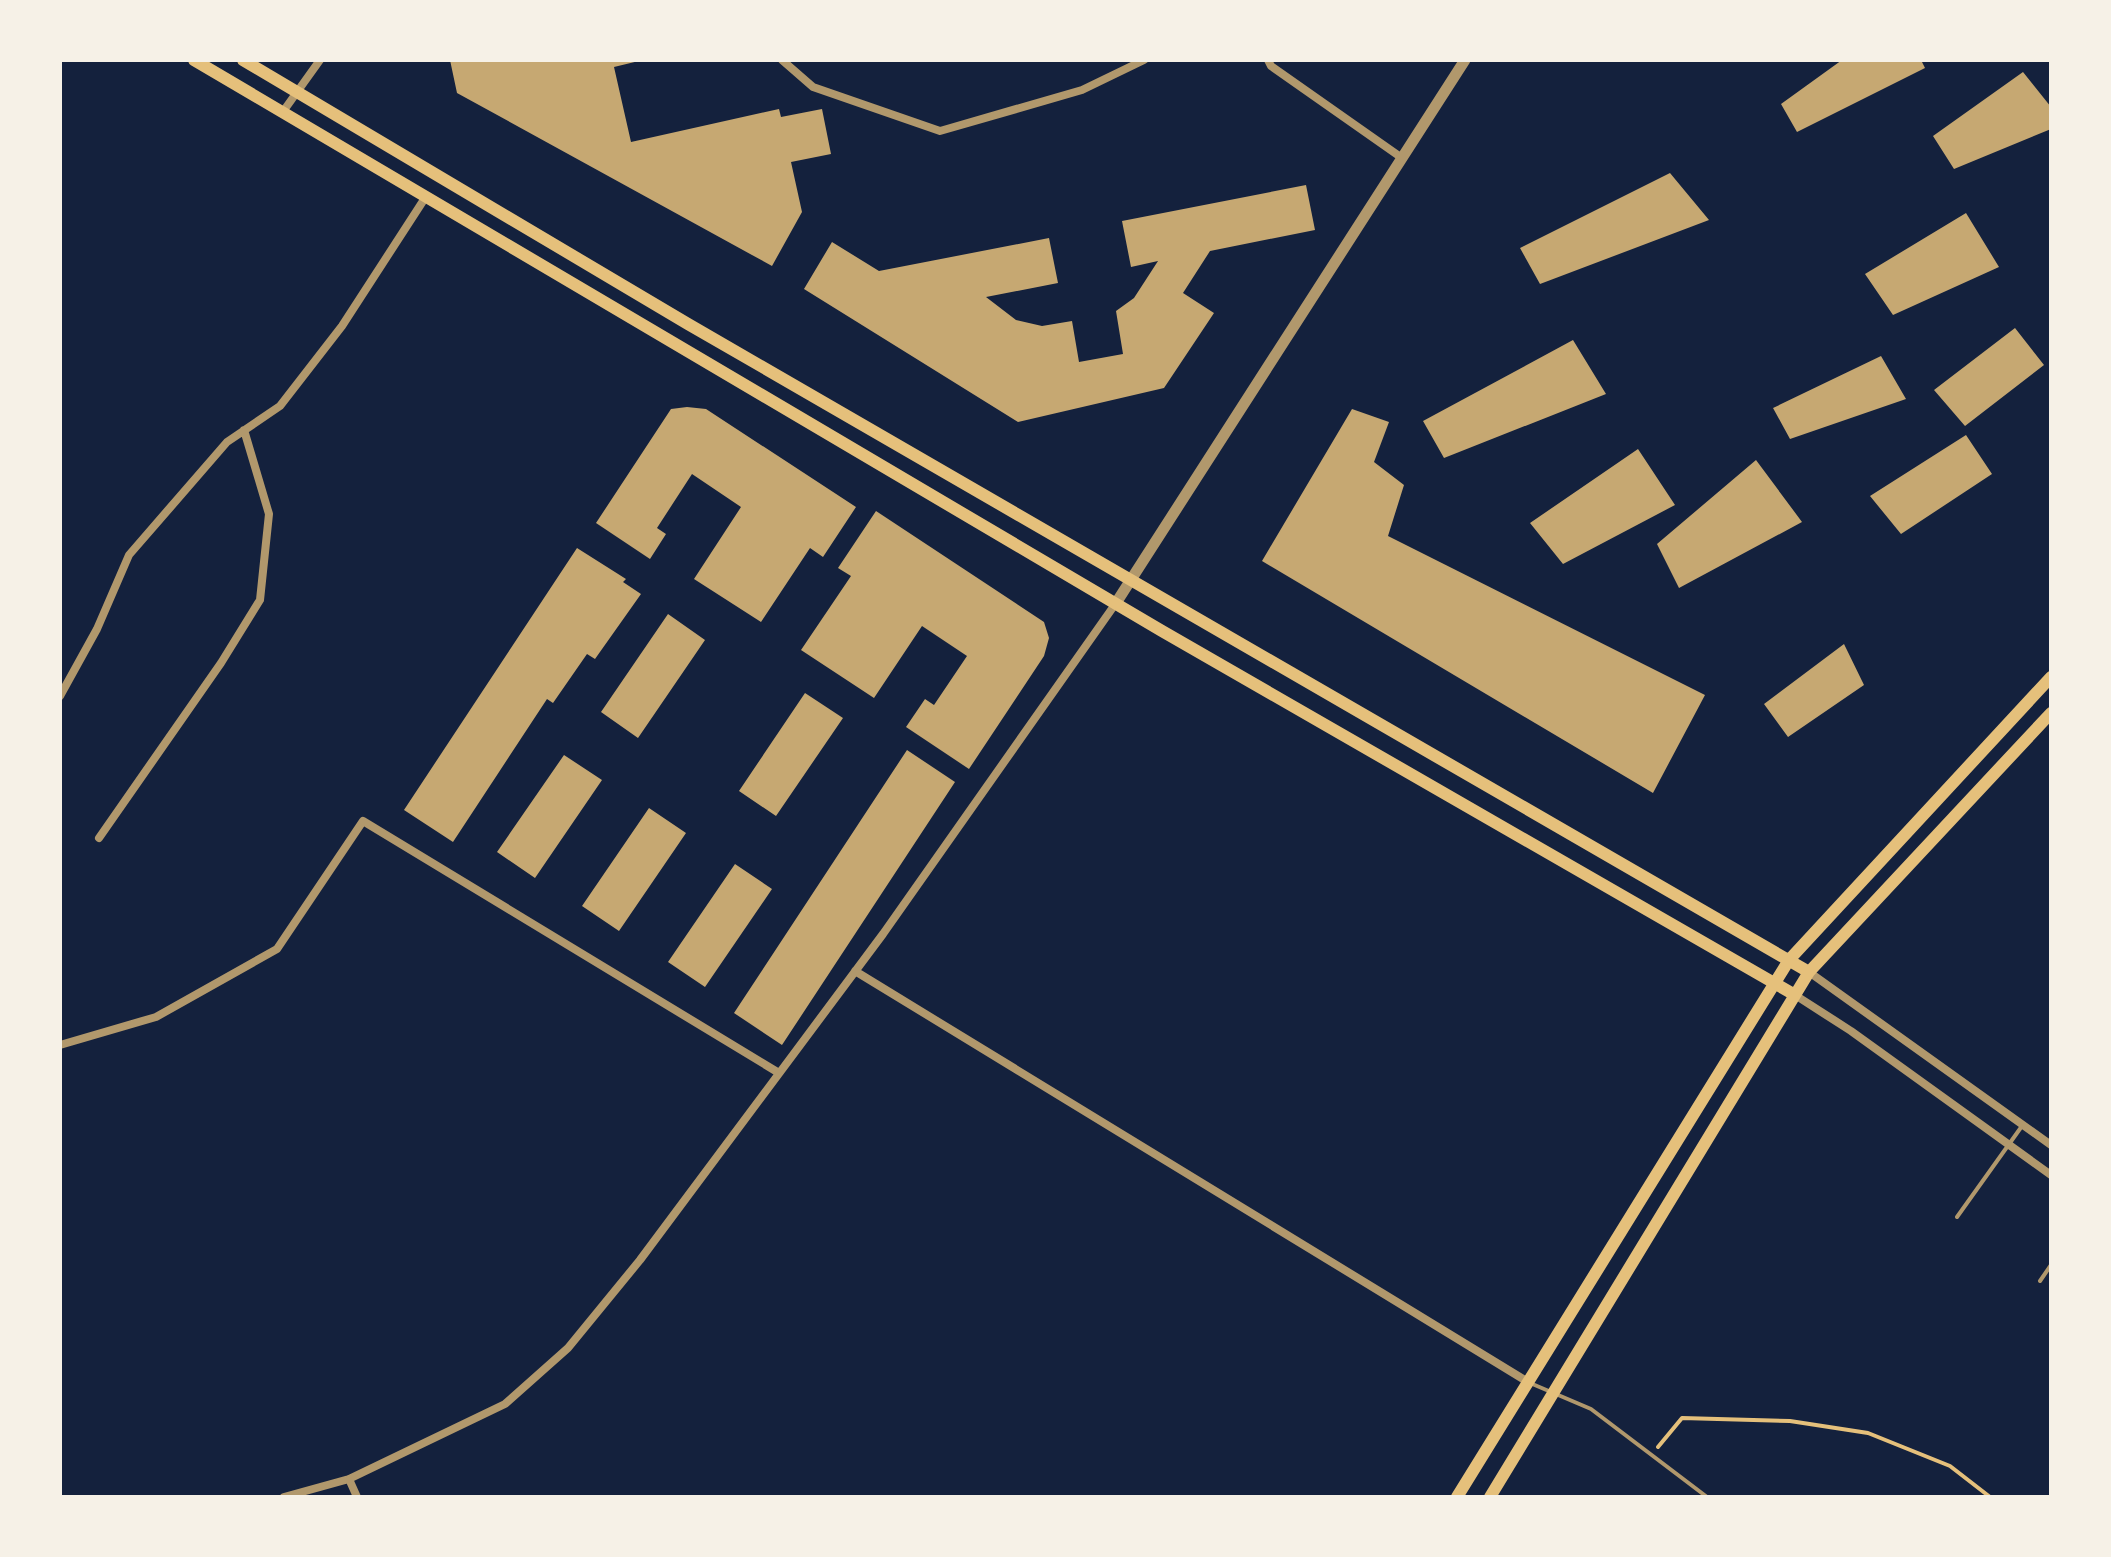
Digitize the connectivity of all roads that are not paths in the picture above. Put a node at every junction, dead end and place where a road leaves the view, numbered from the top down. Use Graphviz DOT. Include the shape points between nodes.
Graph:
graph roads {
  1 [pos="194,60"];
  2 [pos="243,60"];
  3 [pos="320,60"];
  4 [pos="782,60"];
  5 [pos="1144,60"];
  6 [pos="1268,60"];
  7 [pos="1465,60"];
  8 [pos="296,91"];
  9 [pos="282,113"];
  10 [pos="1402,158"];
  11 [pos="425,198"];
  12 [pos="244,430"];
  13 [pos="1130,580"];
  14 [pos="1116,603"];
  15 [pos="2051,677"];
  16 [pos="60,696"];
  17 [pos="2051,713"];
  18 [pos="99,838"];
  19 [pos="1789,960"];
  20 [pos="855,971"];
  21 [pos="1809,972"];
  22 [pos="1774,982"];
  23 [pos="1795,995"];
  24 [pos="60,1045"];
  25 [pos="779,1073"];
  26 [pos="2022,1126"];
  27 [pos="2008,1145"];
  28 [pos="2051,1145"];
  29 [pos="2051,1175"];
  30 [pos="1957,1217"];
  31 [pos="2051,1265"];
  32 [pos="2040,1281"];
  33 [pos="1528,1382"];
  34 [pos="1554,1393"];
  35 [pos="349,1479"];
  36 [pos="284,1497"];
  37 [pos="357,1497"];
  38 [pos="1457,1497"];
  39 [pos="1490,1497"];
  40 [pos="1707,1497"];
  1 -- 9 [label="main road"];
  2 -- 8 [label="main road"];
  3 -- 8 [label="street"];
  4 -- 5 [label="street" via="813,87 940,131 1082,90"];
  6 -- 10 [label="street"];
  7 -- 10 [label="street"];
  8 -- 9 [label="street"];
  8 -- 13 [label="main road"];
  9 -- 11 [label="main road"];
  10 -- 13 [label="street"];
  11 -- 12 [label="street" via="333,338 280,406"];
  11 -- 14 [label="main road"];
  12 -- 16 [label="street" via="227,442 129,555"];
  12 -- 18 [label="street" via="269,514 260,600"];
  13 -- 14 [label="street"];
  13 -- 19 [label="main road"];
  14 -- 20 [label="street"];
  14 -- 22 [label="main road"];
  15 -- 19 [label="main road"];
  17 -- 21 [label="main road"];
  19 -- 21 [label="main road"];
  19 -- 22 [label="main road"];
  20 -- 25 [label="street"];
  20 -- 33 [label="street"];
  21 -- 23 [label="main road"];
  21 -- 26 [label="street"];
  22 -- 23 [label="main road"];
  22 -- 33 [label="main road"];
  23 -- 27 [label="street"];
  23 -- 34 [label="main road"];
  24 -- 25 [label="street" via="156,1017 277,949 363,821"];
  25 -- 35 [label="street" via="568,1348 505,1404"];
  26 -- 27 [label="lane"];
  26 -- 28 [label="street"];
  27 -- 29 [label="street"];
  27 -- 30 [label="lane"];
  31 -- 32 [label="lane"];
  33 -- 34 [label="lane"];
  33 -- 38 [label="main road"];
  34 -- 39 [label="main road"];
  34 -- 40 [label="lane" via="1591,1409"];
  35 -- 36 [label="street"];
  35 -- 37 [label="street"];
}
